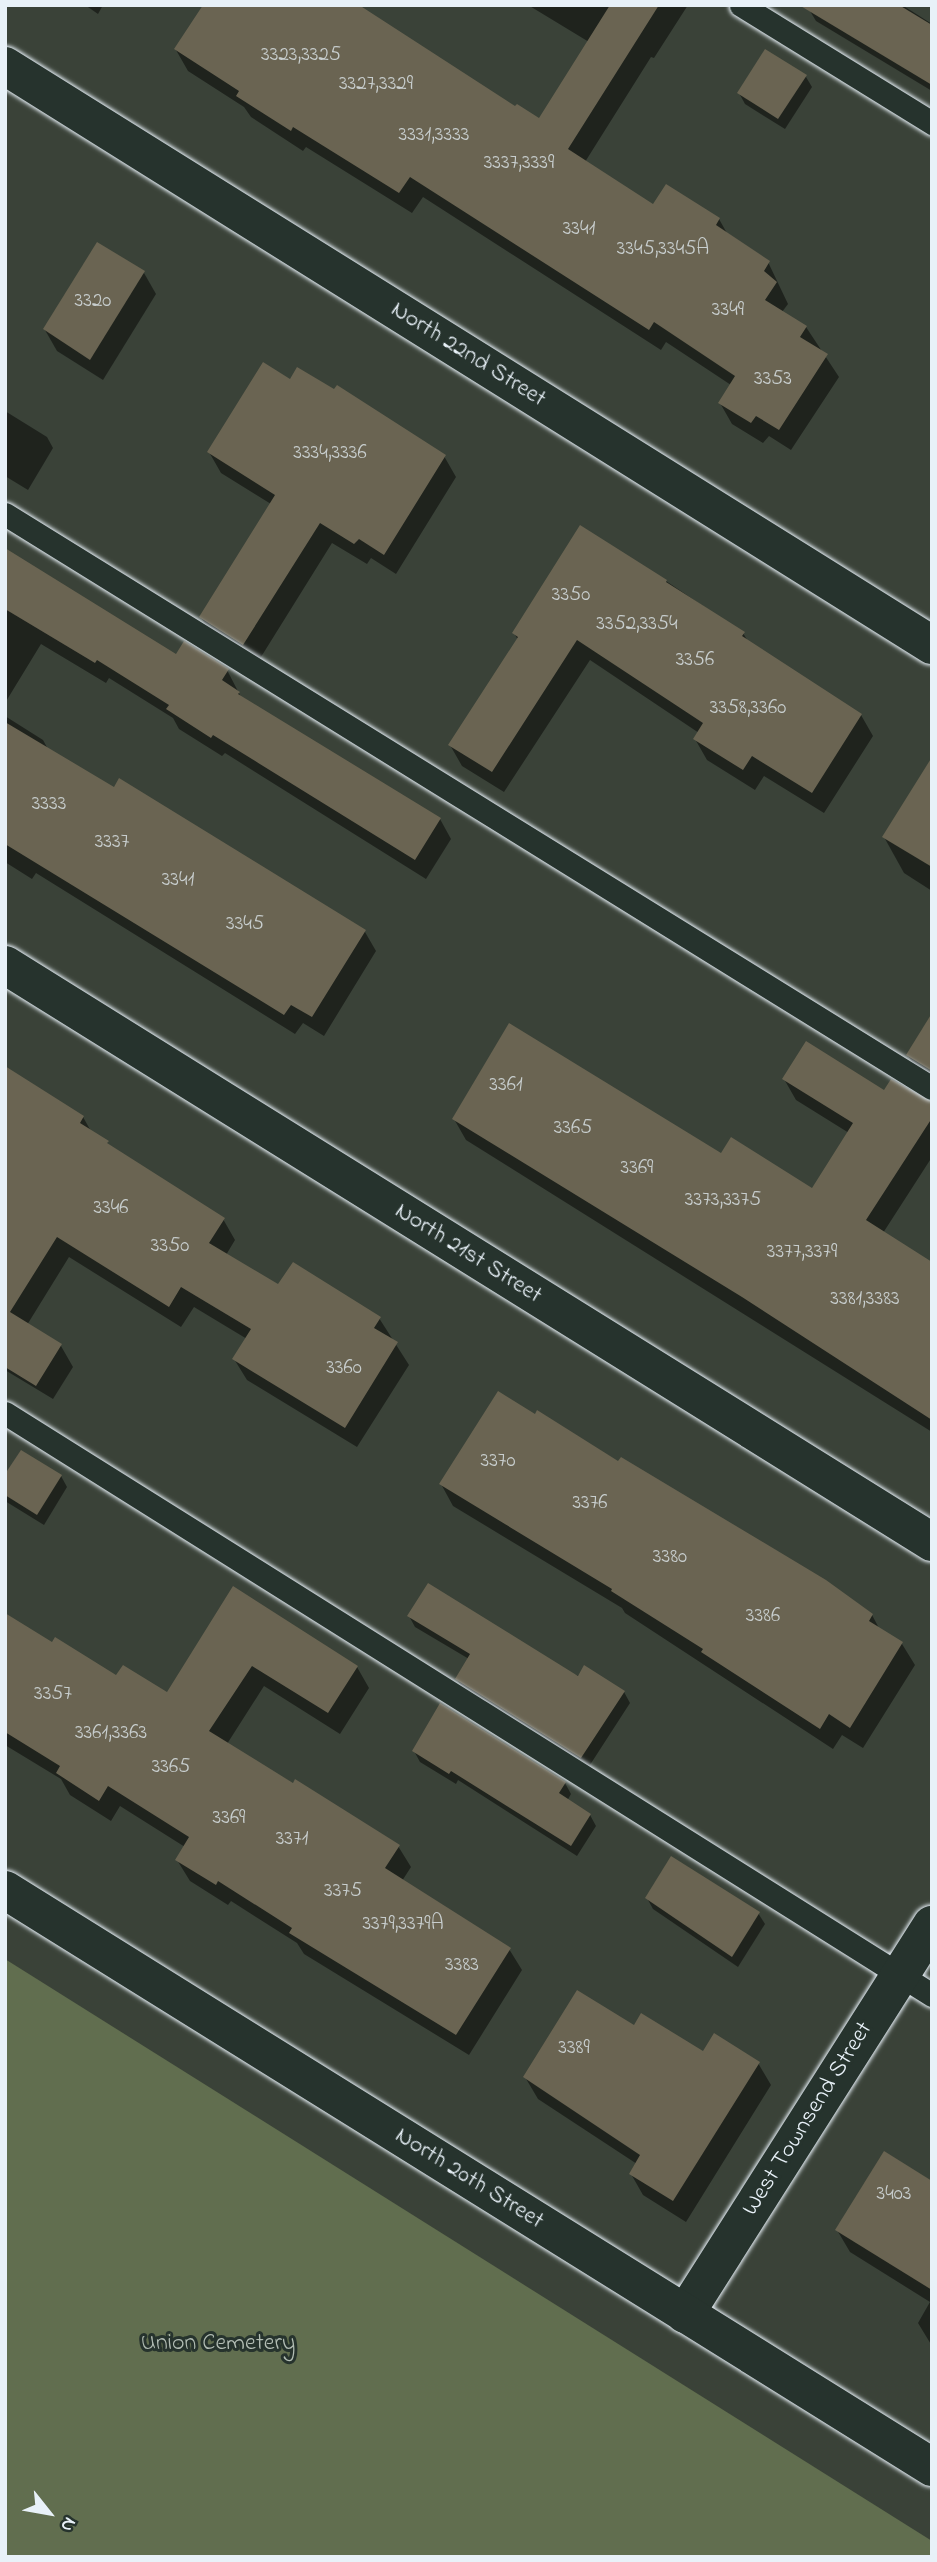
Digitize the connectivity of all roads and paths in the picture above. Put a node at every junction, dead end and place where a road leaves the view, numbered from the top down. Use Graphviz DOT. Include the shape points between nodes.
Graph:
graph roads {
  1 [pos="741,5"];
  2 [pos="5,65"];
  3 [pos="932,123"];
  4 [pos="5,514"];
  5 [pos="932,645"];
  6 [pos="5,965"];
  7 [pos="932,1088"];
  8 [pos="5,1413"];
  9 [pos="932,1542"];
  10 [pos="5,1891"];
  11 [pos="932,1925"];
  12 [pos="916,1985"];
  13 [pos="685,2314"];
  14 [pos="932,2468"];
  1 -- 3 [label="lane"];
  2 -- 5 [label="street, North 22nd Street"];
  4 -- 7 [label="lane"];
  6 -- 9 [label="street, North 21st Street"];
  8 -- 12 [label="lane"];
  10 -- 13 [label="street, North 20th Street"];
  11 -- 12 [label="street, West Townsend Street"];
  12 -- 13 [label="street, West Townsend Street"];
  13 -- 14 [label="street, North 20th Street"];
}
